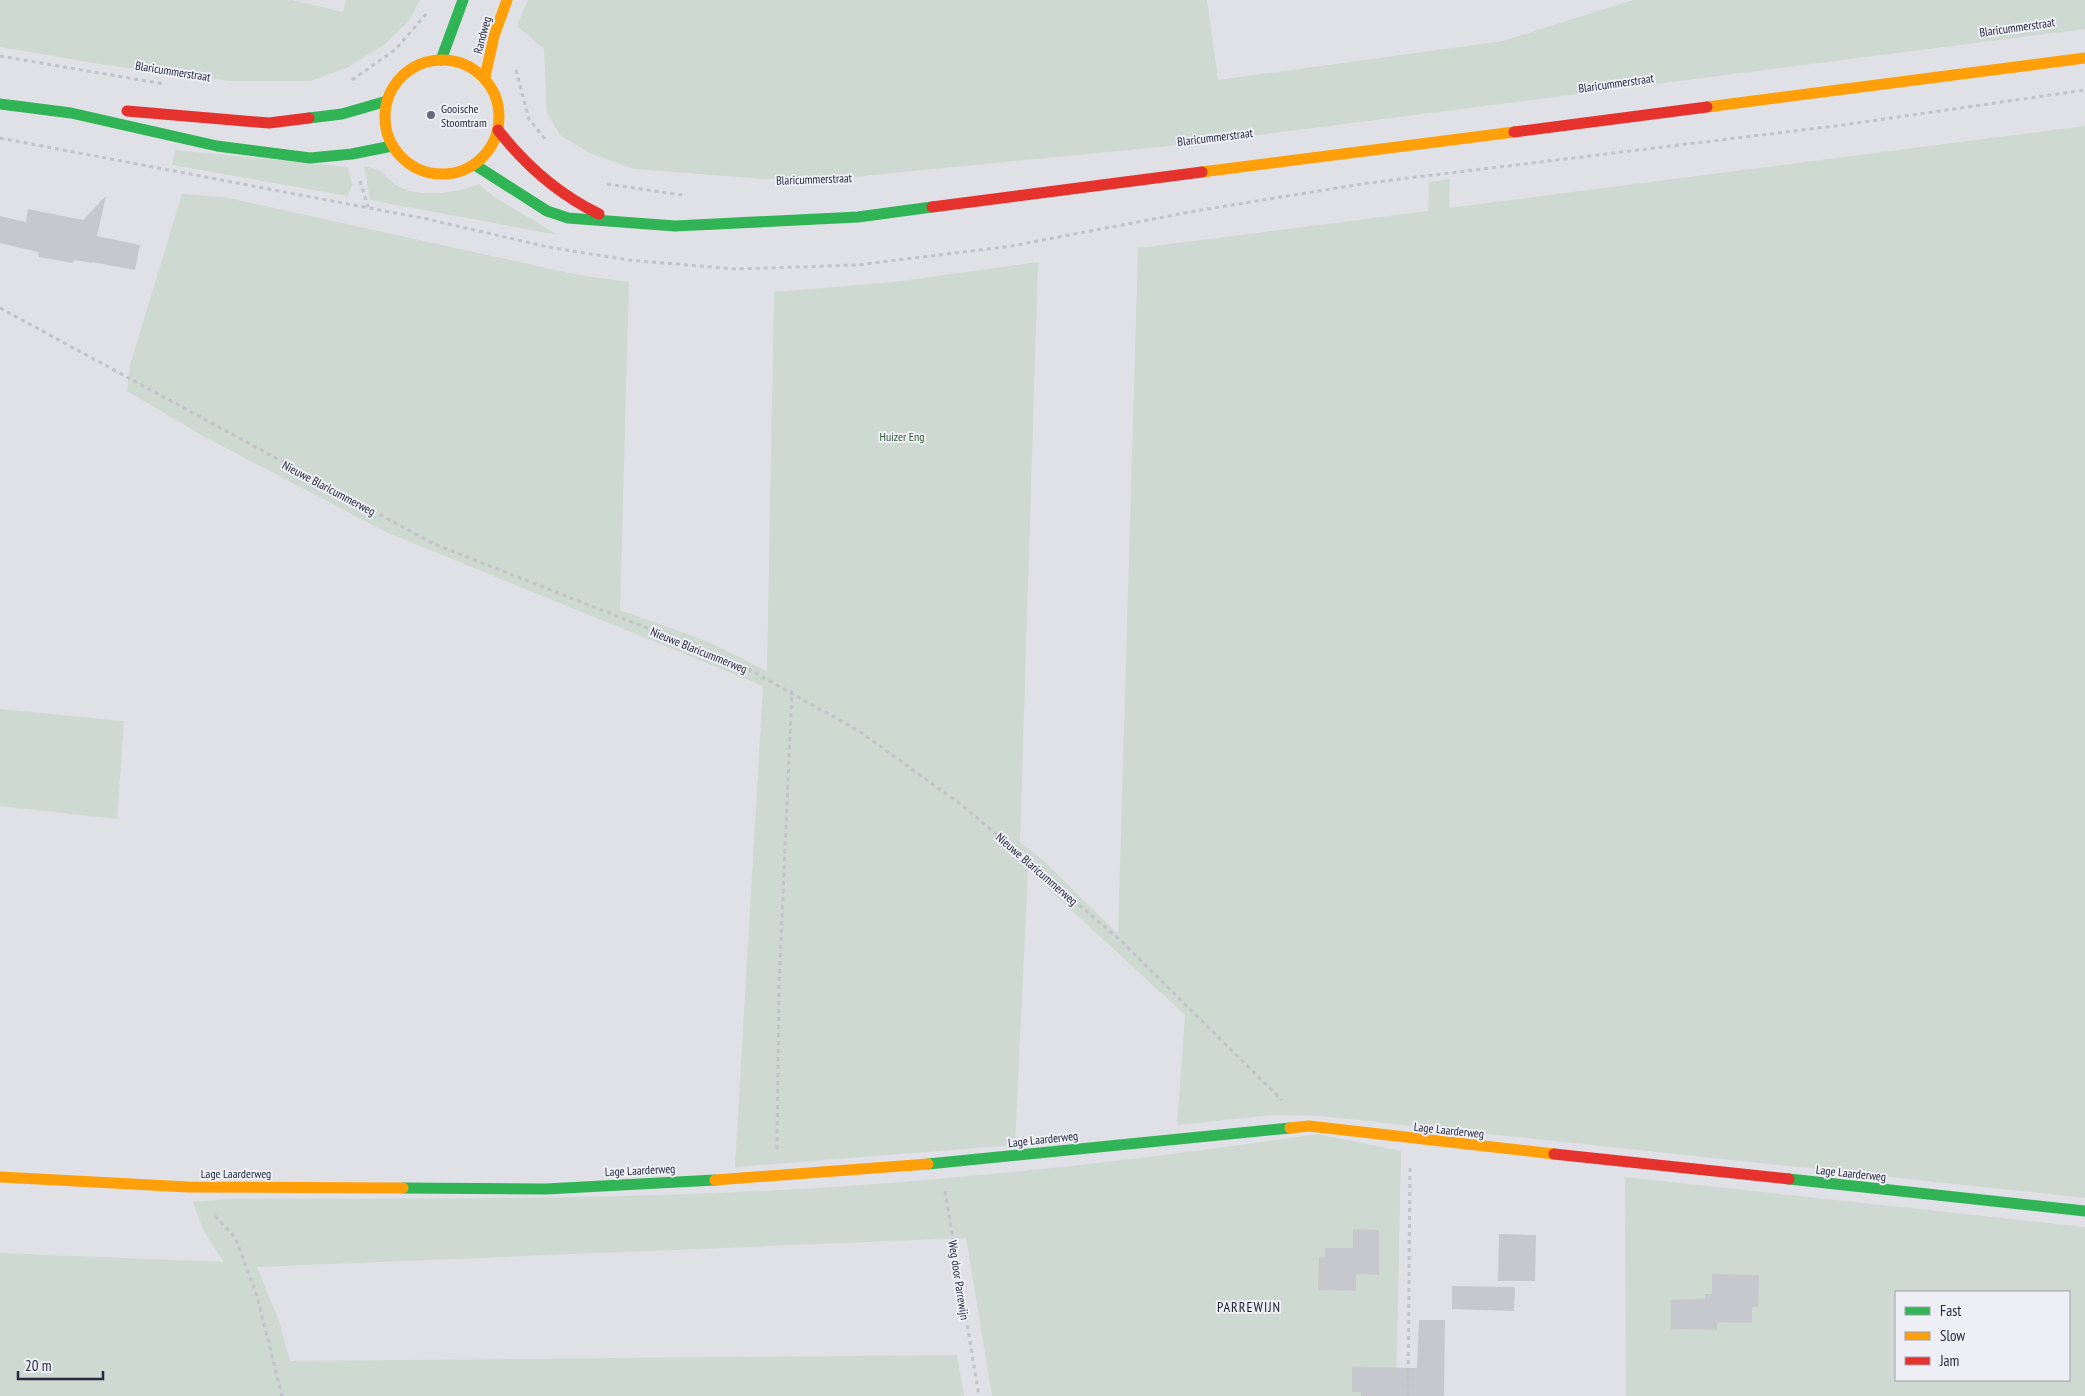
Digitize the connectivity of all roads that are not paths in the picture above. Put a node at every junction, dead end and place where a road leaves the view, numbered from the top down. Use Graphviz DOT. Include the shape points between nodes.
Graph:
graph roads {
  1 [pos="463,0"];
  2 [pos="507,0"];
  3 [pos="2085,58"];
  4 [pos="441,60"];
  5 [pos="485,77"];
  6 [pos="386,102"];
  7 [pos="0,104"];
  8 [pos="70,112"];
  9 [pos="498,130"];
  10 [pos="392,146"];
  11 [pos="475,165"];
  12 [pos="616,221"];
  13 [pos="0,1177"];
  14 [pos="2085,1211"];
  1 -- 4 [label="main road"];
  2 -- 5 [label="main road, Randweg" via="494,36"];
  3 -- 12 [label="main road" via="858,217 675,226"];
  4 -- 5 [label="main road" via="459,62"];
  4 -- 6 [label="main road" via="417,65 406,72 394,85"];
  5 -- 9 [label="main road" via="495,97"];
  6 -- 8 [label="main road" via="342,114 269,123 127,111"];
  6 -- 10 [label="main road" via="385,124"];
  7 -- 8 [label="main road"];
  8 -- 10 [label="main road" via="217,146 310,158"];
  9 -- 11 [label="main road" via="491,150"];
  9 -- 12 [label="main road" via="526,164 572,202"];
  10 -- 11 [label="main road" via="404,160 420,170 438,174 457,172"];
  11 -- 12 [label="main road" via="547,211 568,218"];
  13 -- 14 [label="main road, Lage Laarderweg" via="188,1187 546,1188 777,1176 940,1163 1309,1126"];
}
